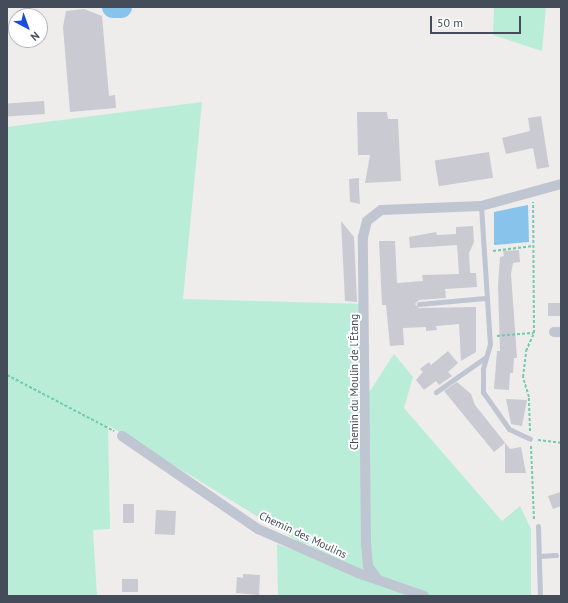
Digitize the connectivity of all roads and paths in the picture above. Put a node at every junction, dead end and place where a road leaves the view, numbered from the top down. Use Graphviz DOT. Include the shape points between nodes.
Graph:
graph roads {
  1 [pos="561,184"];
  2 [pos="533,191"];
  3 [pos="481,206"];
  4 [pos="533,246"];
  5 [pos="483,252"];
  6 [pos="485,298"];
  7 [pos="419,304"];
  8 [pos="534,333"];
  9 [pos="489,336"];
  10 [pos="486,358"];
  11 [pos="7,375"];
  12 [pos="436,392"];
  13 [pos="122,436"];
  14 [pos="530,439"];
  15 [pos="561,443"];
  16 [pos="538,526"];
  17 [pos="556,555"];
  18 [pos="539,556"];
  19 [pos="378,580"];
  20 [pos="424,596"];
  21 [pos="540,596"];
  1 -- 2 [label="street, Chemin du Moulin de l'Étang"];
  2 -- 3 [label="street, Chemin du Moulin de l'Étang"];
  2 -- 4 [label="path"];
  3 -- 5 [label="lane"];
  3 -- 19 [label="street, Chemin du Moulin de l'Étang" via="381,210 367,221 363,236 366,544 368,566"];
  4 -- 5 [label="path"];
  4 -- 8 [label="path"];
  5 -- 6 [label="lane"];
  6 -- 7 [label="lane"];
  6 -- 9 [label="lane"];
  8 -- 9 [label="path"];
  8 -- 14 [label="path" via="526,350 523,377 529,397"];
  9 -- 10 [label="lane"];
  10 -- 12 [label="lane"];
  10 -- 14 [label="lane" via="483,392 509,429"];
  11 -- 13 [label="path"];
  13 -- 19 [label="street, Chemin des Moulins" via="258,529"];
  14 -- 15 [label="path"];
  14 -- 16 [label="path" via="534,520"];
  16 -- 18 [label="lane"];
  17 -- 18 [label="lane"];
  18 -- 21 [label="lane"];
  19 -- 20 [label="street, Chemin des Moulins"];
}
